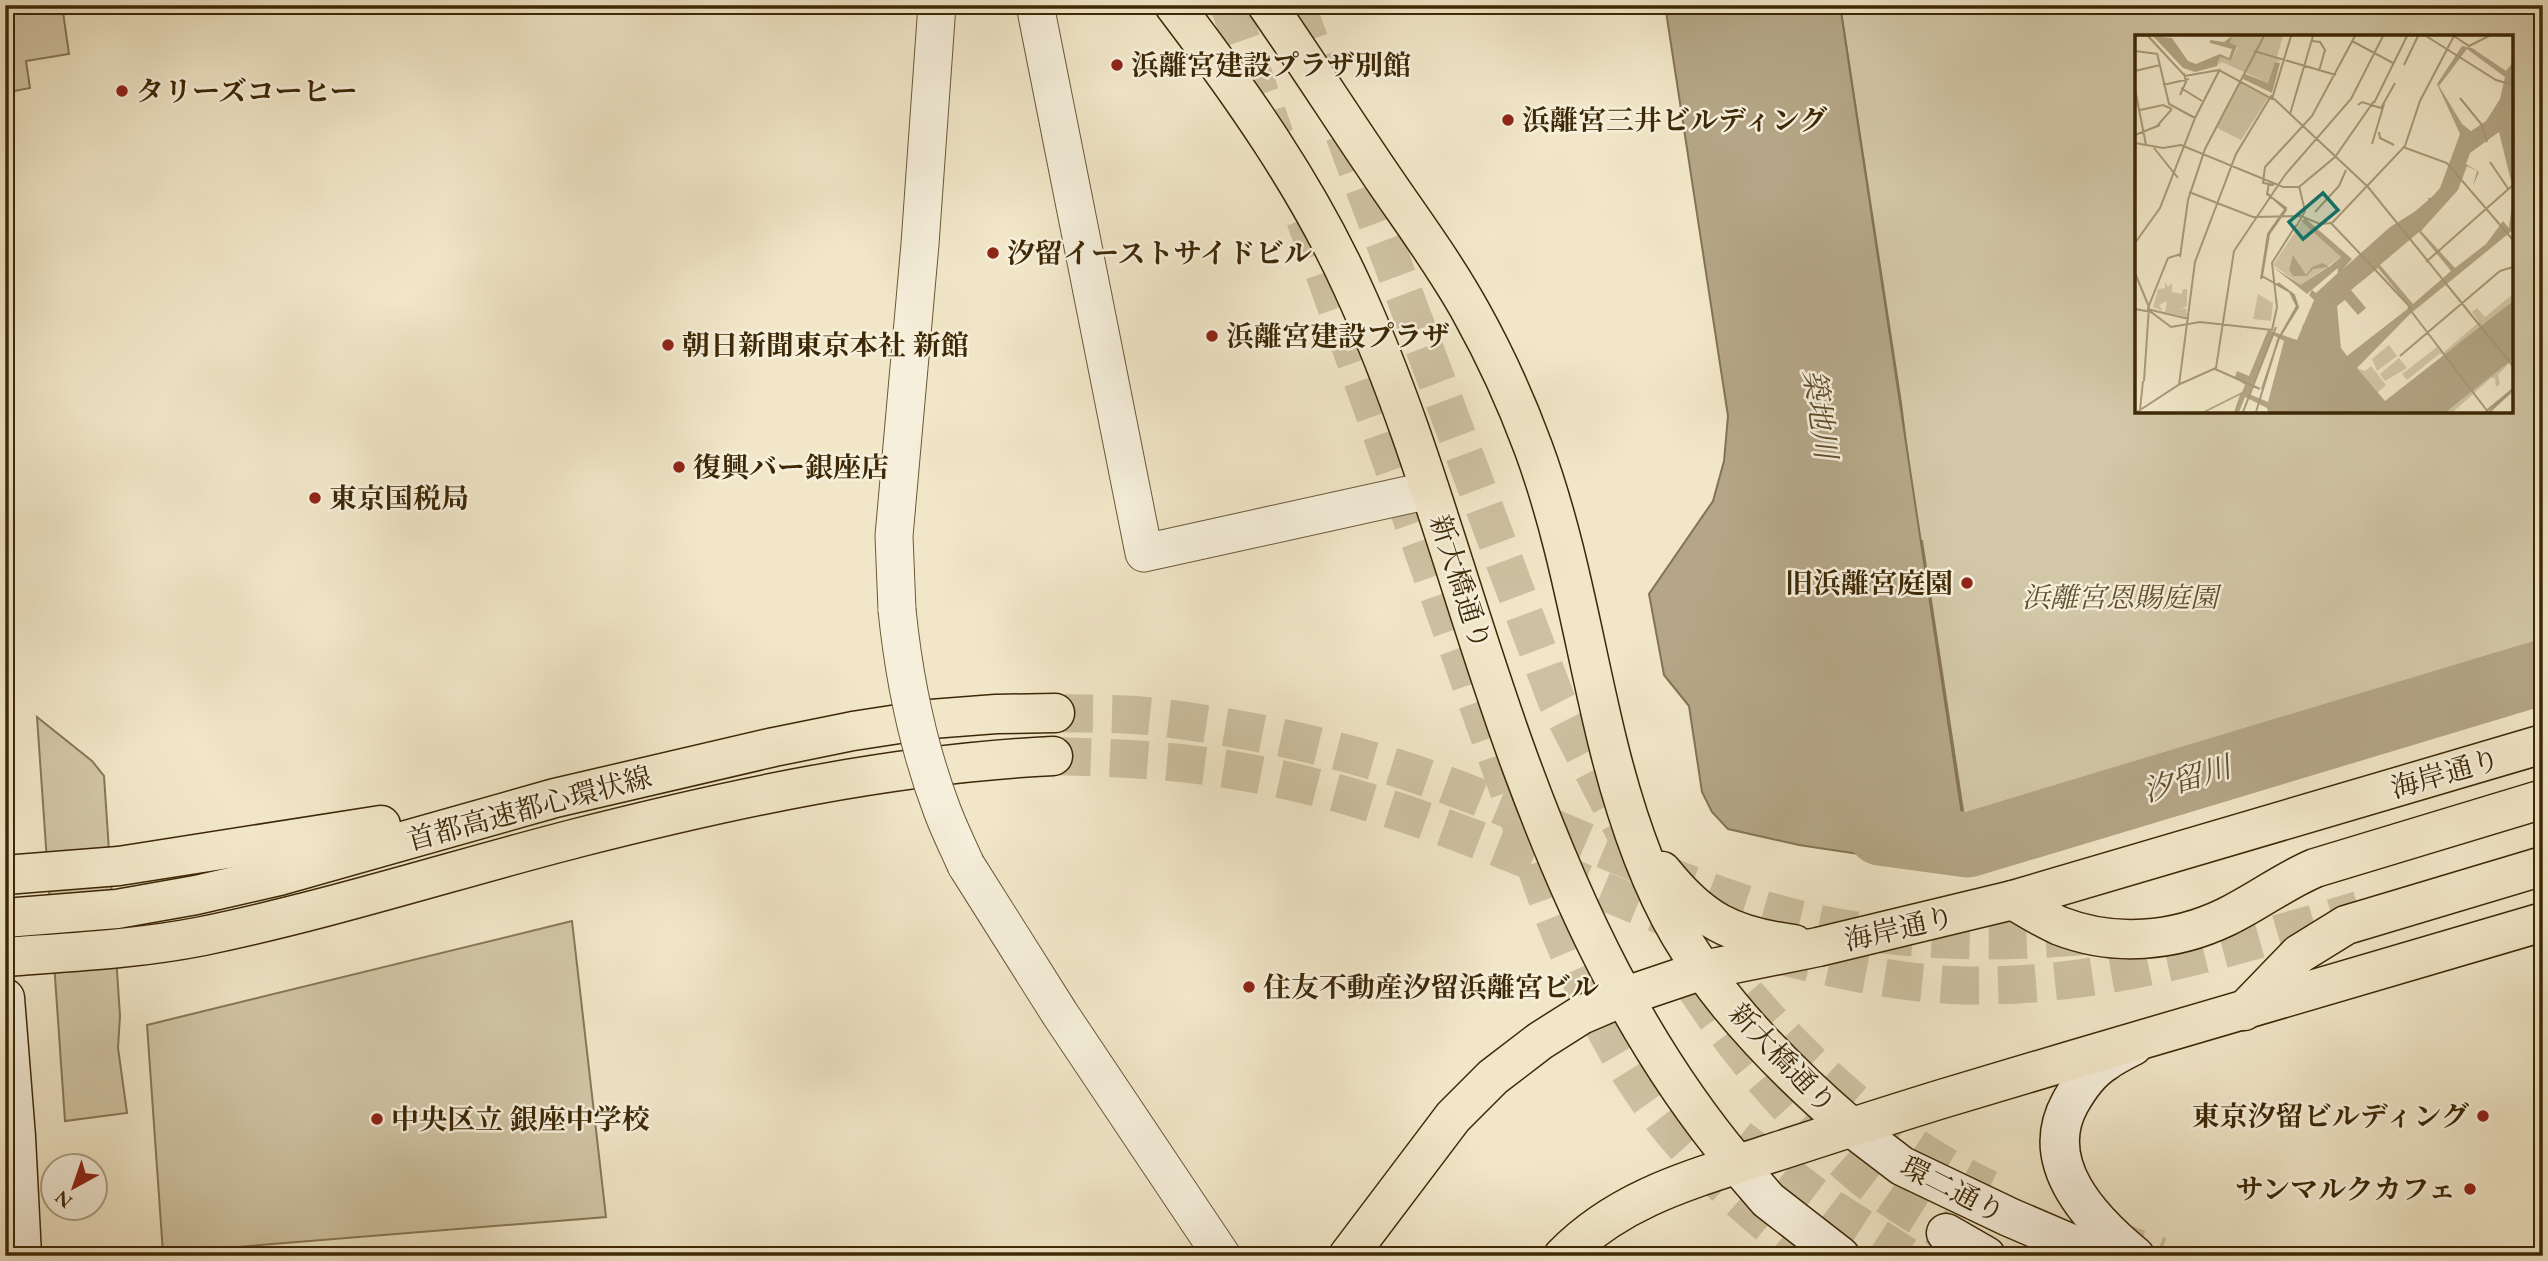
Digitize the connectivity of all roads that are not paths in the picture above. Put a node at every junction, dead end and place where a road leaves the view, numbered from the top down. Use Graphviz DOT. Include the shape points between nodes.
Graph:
graph roads {
  1 [pos="937,5"];
  2 [pos="1035,5"];
  3 [pos="1174,5"];
  4 [pos="1267,5"];
  5 [pos="1430,490"];
  6 [pos="1055,713"];
  7 [pos="2543,744"];
  8 [pos="1053,756"];
  9 [pos="555,798"];
  10 [pos="2543,799"];
  11 [pos="2543,812"];
  12 [pos="1635,836"];
  13 [pos="2543,855"];
  14 [pos="2543,866"];
  15 [pos="2357,868"];
  16 [pos="5,874"];
  17 [pos="2013,900"];
  18 [pos="2358,915"];
  19 [pos="5,918"];
  20 [pos="2543,922"];
  21 [pos="1818,947"];
  22 [pos="5,957"];
  23 [pos="1703,970"];
  24 [pos="1623,997"];
  25 [pos="7,1010"];
  26 [pos="2244,1011"];
  27 [pos="2144,1040"];
  28 [pos="1851,1127"];
  29 [pos="1737,1164"];
  30 [pos="1380,1212"];
  31 [pos="1946,1233"];
  32 [pos="22,1256"];
  33 [pos="1222,1256"];
  34 [pos="1348,1256"];
  35 [pos="1365,1256"];
  36 [pos="1563,1256"];
  37 [pos="1840,1256"];
  38 [pos="1986,1256"];
  39 [pos="2100,1256"];
  40 [pos="2135,1256"];
  1 -- 33 [label="street, bridge" via="894,536 897,610 909,692 942,810 966,865"];
  2 -- 5 [label="street" via="1144,553"];
  3 -- 5 [label="main road, 新大橋通り" via="1261,125 1315,211 1367,322"];
  4 -- 12 [label="main road, 新大橋通り" via="1456,287 1499,368 1534,448"];
  5 -- 24 [label="main road, 新大橋通り" via="1520,763 1588,930"];
  6 -- 9 [label="main road, 首都高速都心環状線" via="931,719 853,731"];
  7 -- 17 [label="main road, 海岸通り"];
  8 -- 22 [label="main road, 首都高速都心環状線" via="980,760 796,788 578,838 202,937"];
  9 -- 16 [label="main road" via="119,866"];
  9 -- 19 [label="main road, 首都高速都心環状線" via="196,895 117,909"];
  10 -- 17 [label="main road" via="2295,877 2200,928 2135,940 2095,937 2058,925"];
  11 -- 15 [label="main road"];
  12 -- 21 [label="main road" via="1692,905 1716,923 1744,935"];
  12 -- 23 [label="main road, 新大橋通り" via="1660,898"];
  13 -- 18 [label="main road"];
  14 -- 18 [label="main road"];
  17 -- 21 [label="main road, 海岸通り"];
  18 -- 26 [label="main road" via="2299,954"];
  20 -- 26 [label="main road"];
  21 -- 23 [label="main road, 海岸通り"];
  23 -- 24 [label="main road, 海岸通り"];
  23 -- 28 [label="main road, 新大橋通り" via="1779,1062"];
  24 -- 29 [label="main road, 新大橋通り" via="1676,1085"];
  24 -- 30 [label="main road, 海岸通り" via="1571,1021 1493,1077 1453,1117"];
  25 -- 32 [label="main road"];
  26 -- 27 [label="main road"];
  27 -- 28 [label="main road"];
  27 -- 40 [label="main road" via="2087,1077 2064,1113 2059,1137 2065,1175 2076,1193 2092,1217"];
  28 -- 29 [label="main road"];
  28 -- 39 [label="main road, 環二通り" via="1902,1166"];
  29 -- 36 [label="main road" via="1627,1206"];
  29 -- 37 [label="main road" via="1768,1200"];
  30 -- 34 [label="main road, 海岸通り"];
  30 -- 35 [label="main road"];
  31 -- 38 [label="main road"];
}
